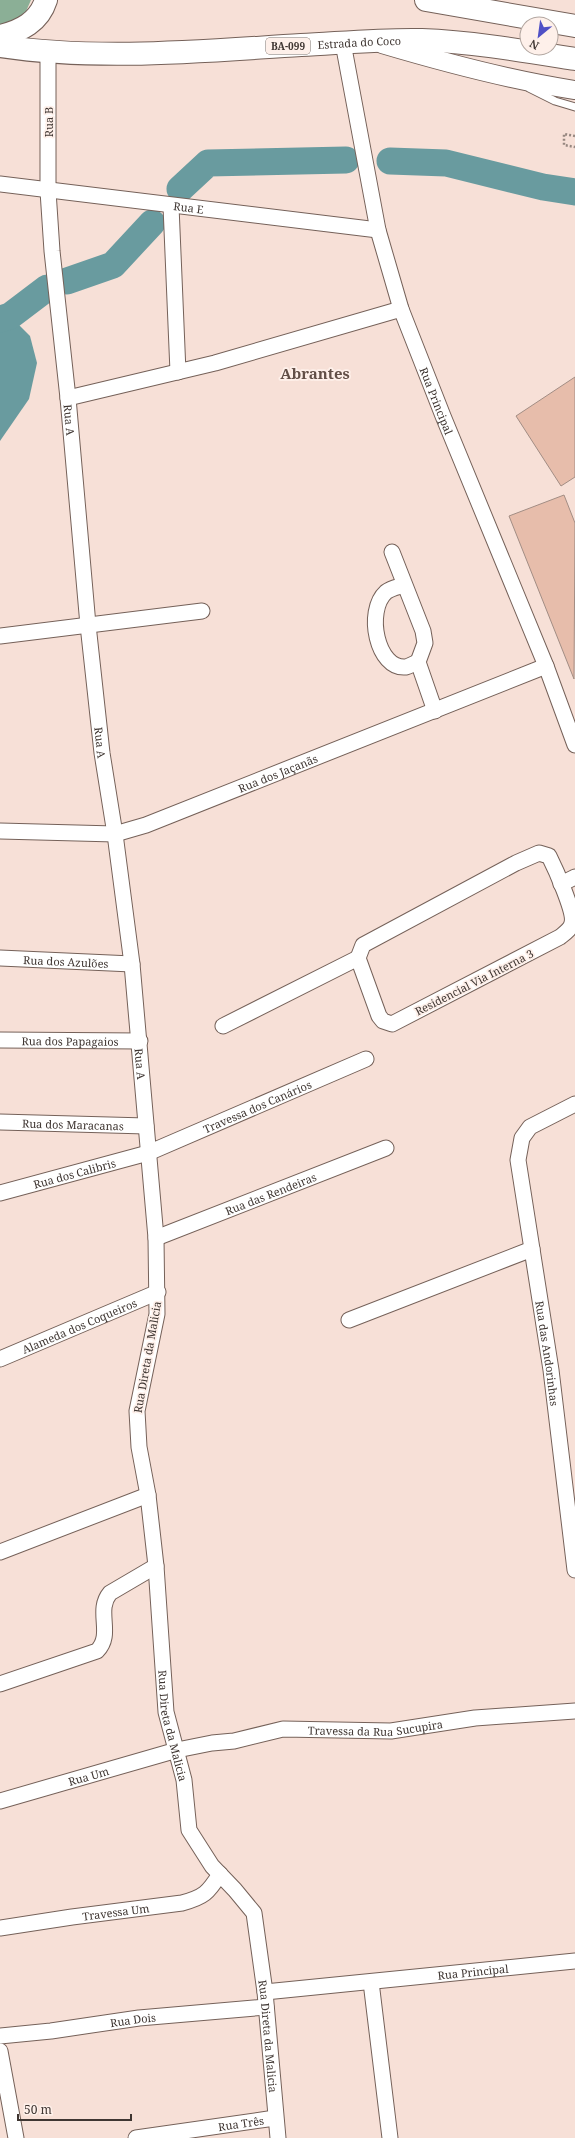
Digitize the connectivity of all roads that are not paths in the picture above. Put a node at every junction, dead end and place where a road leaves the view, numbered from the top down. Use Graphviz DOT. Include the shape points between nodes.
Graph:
graph roads {
  1 [pos="46,0"];
  2 [pos="426,0"];
  3 [pos="575,26"];
  4 [pos="0,36"];
  5 [pos="375,42"];
  6 [pos="343,43"];
  7 [pos="0,46"];
  8 [pos="48,52"];
  9 [pos="575,59"];
  10 [pos="517,80"];
  11 [pos="575,90"];
  12 [pos="575,107"];
  13 [pos="0,184"];
  14 [pos="48,192"];
  15 [pos="171,206"];
  16 [pos="378,230"];
  17 [pos="401,309"];
  18 [pos="178,372"];
  19 [pos="68,398"];
  20 [pos="392,552"];
  21 [pos="404,585"];
  22 [pos="202,611"];
  23 [pos="88,625"];
  24 [pos="0,636"];
  25 [pos="418,662"];
  26 [pos="546,666"];
  27 [pos="435,711"];
  28 [pos="575,744"];
  29 [pos="0,831"];
  30 [pos="115,834"];
  31 [pos="575,877"];
  32 [pos="561,884"];
  33 [pos="360,952"];
  34 [pos="0,958"];
  35 [pos="132,964"];
  36 [pos="223,1026"];
  37 [pos="0,1040"];
  38 [pos="140,1041"];
  39 [pos="366,1059"];
  40 [pos="575,1104"];
  41 [pos="0,1122"];
  42 [pos="146,1126"];
  43 [pos="386,1148"];
  44 [pos="148,1153"];
  45 [pos="0,1193"];
  46 [pos="156,1238"];
  47 [pos="532,1248"];
  48 [pos="158,1292"];
  49 [pos="349,1320"];
  50 [pos="0,1359"];
  51 [pos="148,1495"];
  52 [pos="572,1515"];
  53 [pos="0,1552"];
  54 [pos="156,1566"];
  55 [pos="575,1570"];
  56 [pos="0,1684"];
  57 [pos="575,1711"];
  58 [pos="177,1750"];
  59 [pos="0,1801"];
  60 [pos="220,1874"];
  61 [pos="0,1928"];
  62 [pos="575,1961"];
  63 [pos="371,1982"];
  64 [pos="266,2000"];
  65 [pos="0,2036"];
  66 [pos="0,2051"];
  67 [pos="275,2118"];
  68 [pos="16,2138"];
  69 [pos="136,2138"];
  70 [pos="278,2138"];
  71 [pos="390,2138"];
  1 -- 4 [label="highway" via="35,19 26,27"];
  2 -- 3 [label="highway"];
  5 -- 6 [label="highway, Estrada do Coco / BA-099"];
  5 -- 9 [label="highway, Estrada do Coco / BA-099" via="422,40 514,49"];
  5 -- 10 [label="street"];
  6 -- 8 [label="highway, Estrada do Coco / BA-099" via="182,52"];
  6 -- 16 [label="street, Rua Principal"];
  7 -- 8 [label="highway, Estrada do Coco / BA-099"];
  8 -- 14 [label="street, Rua B"];
  10 -- 11 [label="street"];
  10 -- 12 [label="lane" via="543,96"];
  13 -- 14 [label="street, Rua E"];
  14 -- 15 [label="street, Rua E"];
  14 -- 19 [label="street, Rua A"];
  15 -- 16 [label="street, Rua E"];
  15 -- 18 [label="street"];
  16 -- 17 [label="street, Rua Principal"];
  17 -- 18 [label="street"];
  17 -- 26 [label="street, Rua Principal"];
  18 -- 19 [label="street"];
  19 -- 23 [label="street, Rua A"];
  20 -- 21 [label="street"];
  21 -- 25 [label="street" via="423,631 425,644"];
  21 -- 25 [label="street" via="387,591 381,599 376,608 375,630 383,651 398,666 407,667"];
  22 -- 23 [label="street"];
  23 -- 24 [label="street"];
  23 -- 30 [label="street, Rua A" via="102,753"];
  25 -- 27 [label="street"];
  26 -- 27 [label="street, Rua dos Jaçanãs"];
  26 -- 28 [label="street, Rua Principal"];
  27 -- 30 [label="street, Rua dos Jaçanãs" via="146,825"];
  29 -- 30 [label="street, Rua dos Jaçanãs"];
  30 -- 35 [label="street, Rua A"];
  31 -- 32 [label="street"];
  32 -- 33 [label="street" via="549,856 533,854"];
  32 -- 33 [label="street, Residencial Via Interna 3" via="573,922 560,937 392,1024 387,1024 379,1016"];
  33 -- 36 [label="street"];
  34 -- 35 [label="street, Rua dos Azulões"];
  35 -- 38 [label="street, Rua A"];
  37 -- 38 [label="street, Rua dos Papagaios"];
  38 -- 42 [label="street, Rua A"];
  39 -- 44 [label="street, Travessa dos Canários"];
  40 -- 47 [label="street, Rua das Andorinhas" via="530,1127 522,1138 518,1160"];
  41 -- 42 [label="street, Rua dos Maracanas"];
  42 -- 44 [label="street, Rua A"];
  43 -- 46 [label="street, Rua das Rendeiras"];
  44 -- 45 [label="street, Rua dos Calibris"];
  44 -- 46 [label="street, Rua A"];
  46 -- 48 [label="street, Rua A"];
  47 -- 49 [label="street"];
  47 -- 52 [label="street, Rua das Andorinhas"];
  48 -- 50 [label="street, Alameda dos Coqueiros"];
  48 -- 51 [label="street, Rua Direta da Malicia" via="157,1314 137,1411 139,1447"];
  51 -- 53 [label="street"];
  51 -- 54 [label="street, Rua Direta da Malicia"];
  52 -- 55 [label="street, Rua das Andorinhas"];
  54 -- 56 [label="street" via="110,1593 105,1599 103,1607 106,1635 97,1651"];
  54 -- 58 [label="street, Rua Direta da Malicia" via="166,1712"];
  57 -- 58 [label="street, Travessa da Rua Sucupira" via="475,1718 391,1731 283,1730"];
  58 -- 59 [label="street, Rua Um"];
  58 -- 60 [label="street, Rua Direta da Malicia" via="184,1780 189,1830 204,1855"];
  60 -- 61 [label="street, Travessa Um" via="208,1892 200,1898 182,1903"];
  60 -- 64 [label="street, Rua Direta da Malicia" via="254,1913"];
  62 -- 63 [label="street, Rua Principal"];
  63 -- 64 [label="street, Rua Principal"];
  63 -- 71 [label="street"];
  64 -- 65 [label="street, Rua Dois"];
  64 -- 67 [label="street, Rua Direta da Malicia"];
  66 -- 68 [label="street"];
  67 -- 69 [label="street, Rua Três"];
  67 -- 70 [label="street, Rua Direta da Malicia"];
}
